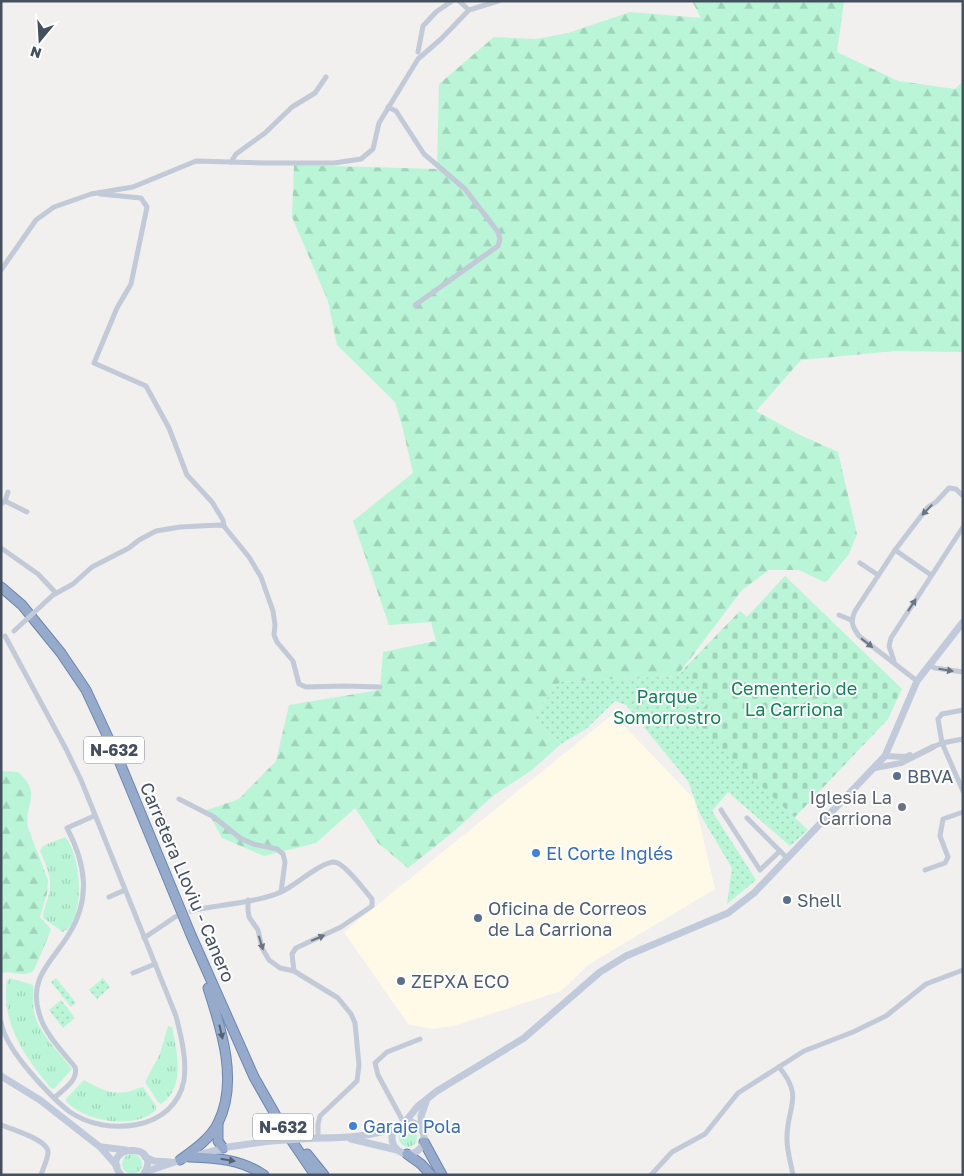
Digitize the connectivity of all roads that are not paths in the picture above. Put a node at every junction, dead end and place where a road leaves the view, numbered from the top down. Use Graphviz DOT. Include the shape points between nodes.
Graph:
graph roads {
  1 [pos="452,1"];
  2 [pos="459,1"];
  3 [pos="498,1"];
  4 [pos="469,10"];
  5 [pos="418,52"];
  6 [pos="326,77"];
  7 [pos="388,107"];
  8 [pos="231,162"];
  9 [pos="91,194"];
  10 [pos="1,270"];
  11 [pos="414,305"];
  12 [pos="8,492"];
  13 [pos="963,496"];
  14 [pos="3,503"];
  15 [pos="27,512"];
  16 [pos="224,526"];
  17 [pos="963,528"];
  18 [pos="1,548"];
  19 [pos="895,550"];
  20 [pos="860,563"];
  21 [pos="878,575"];
  22 [pos="931,575"];
  23 [pos="1,587"];
  24 [pos="54,594"];
  25 [pos="839,615"];
  26 [pos="851,620"];
  27 [pos="963,622"];
  28 [pos="3,637"];
  29 [pos="895,663"];
  30 [pos="929,665"];
  31 [pos="963,672"];
  32 [pos="917,681"];
  33 [pos="380,687"];
  34 [pos="963,710"];
  35 [pos="963,739"];
  36 [pos="942,743"];
  37 [pos="933,747"];
  38 [pos="885,756"];
  39 [pos="875,768"];
  40 [pos="961,781"];
  41 [pos="963,791"];
  42 [pos="179,799"];
  43 [pos="721,810"];
  44 [pos="963,812"];
  45 [pos="94,816"];
  46 [pos="748,818"];
  47 [pos="780,851"];
  48 [pos="787,858"];
  49 [pos="925,870"];
  50 [pos="125,890"];
  51 [pos="281,892"];
  52 [pos="109,897"];
  53 [pos="248,900"];
  54 [pos="194,910"];
  55 [pos="175,917"];
  56 [pos="192,935"];
  57 [pos="144,938"];
  58 [pos="155,964"];
  59 [pos="963,970"];
  60 [pos="294,972"];
  61 [pos="133,973"];
  62 [pos="1,1022"];
  63 [pos="420,1039"];
  64 [pos="779,1067"];
  65 [pos="1,1076"];
  66 [pos="254,1077"];
  67 [pos="430,1096"];
  68 [pos="54,1098"];
  69 [pos="404,1122"];
  70 [pos="218,1124"];
  71 [pos="1,1125"];
  72 [pos="396,1127"];
  73 [pos="422,1130"];
  74 [pos="318,1138"];
  75 [pos="343,1138"];
  76 [pos="424,1142"];
  77 [pos="100,1147"];
  78 [pos="222,1148"];
  79 [pos="126,1150"];
  80 [pos="397,1150"];
  81 [pos="407,1154"];
  82 [pos="145,1157"];
  83 [pos="182,1160"];
  84 [pos="119,1172"];
  85 [pos="144,1174"];
  86 [pos="40,1175"];
  87 [pos="264,1175"];
  88 [pos="315,1175"];
  89 [pos="324,1175"];
  90 [pos="431,1175"];
  91 [pos="442,1175"];
  92 [pos="651,1175"];
  93 [pos="793,1175"];
  1 -- 5 [label="street" via="423,26"];
  2 -- 4 [label="street"];
  3 -- 4 [label="street"];
  4 -- 7 [label="street" via="418,59"];
  6 -- 8 [label="street" via="315,93 292,107 265,133 236,154"];
  7 -- 8 [label="street" via="379,123 373,149 361,159 334,163"];
  7 -- 11 [label="street" via="396,111 424,154 466,189 500,239 498,246"];
  8 -- 9 [label="street" via="196,161 134,187"];
  9 -- 10 [label="street" via="54,207 36,220"];
  9 -- 16 [label="street" via="141,198 147,207 131,284 94,363 146,386 169,428 187,475 212,502"];
  12 -- 14 [label="street"];
  13 -- 19 [label="street, one-way" via="956,489 949,488 928,507"];
  14 -- 15 [label="street"];
  16 -- 24 [label="street" via="202,525 156,531 92,567 73,584"];
  16 -- 33 [label="street" via="261,577 274,611 274,635 292,661 299,684 306,687"];
  17 -- 22 [label="street"];
  18 -- 24 [label="street" via="38,574"];
  19 -- 21 [label="street"];
  19 -- 22 [label="street"];
  20 -- 21 [label="street"];
  21 -- 26 [label="street"];
  29 -- 22 [label="street, one-way" via="890,638"];
  23 -- 56 [label="highway, Carretera Lloviu - Canero / N-632" via="50,639 86,690"];
  24 -- 28 [label="street, bridge"];
  25 -- 26 [label="street"];
  26 -- 29 [label="street, one-way" via="859,636"];
  27 -- 30 [label="main road"];
  28 -- 45 [label="street" via="66,749"];
  29 -- 32 [label="street"];
  30 -- 31 [label="street, one-way"];
  30 -- 32 [label="main road"];
  32 -- 38 [label="main road"];
  34 -- 36 [label="street" via="942,714 938,719"];
  35 -- 36 [label="street"];
  36 -- 37 [label="street"];
  36 -- 40 [label="street"];
  37 -- 38 [label="street" via="905,757"];
  37 -- 39 [label="street" via="901,763"];
  38 -- 39 [label="main road"];
  39 -- 48 [label="main road"];
  40 -- 41 [label="street"];
  42 -- 51 [label="street" via="214,817 240,838 277,849 283,854"];
  43 -- 47 [label="street" via="760,870"];
  44 -- 49 [label="street" via="943,820 940,836 948,858 945,864"];
  45 -- 50 [label="street"];
  45 -- 68 [label="street" via="67,828 80,857 84,877 83,901 68,936 44,968 37,989 36,1003 42,1022 76,1071 76,1075"];
  46 -- 47 [label="street"];
  47 -- 48 [label="street"];
  48 -- 67 [label="main road" via="754,893 728,912 626,956 600,972 524,1038"];
  50 -- 52 [label="street"];
  50 -- 57 [label="street"];
  51 -- 53 [label="street"];
  60 -- 51 [label="street, one-way" via="292,954 296,948 341,928 372,906 372,899 342,865 334,862 320,867"];
  53 -- 54 [label="street"];
  53 -- 60 [label="street, one-way" via="249,917 258,930 269,960"];
  55 -- 57 [label="street"];
  56 -- 66 [label="highway, Carretera Lloviu - Canero / N-632"];
  56 -- 70 [label="highway, one-way" via="215,1007 226,1061 226,1091"];
  57 -- 58 [label="street"];
  58 -- 61 [label="street"];
  58 -- 68 [label="street" via="176,1016 184,1053 184,1080 173,1103 152,1120 112,1128 88,1122"];
  59 -- 64 [label="street" via="926,984 886,1016 804,1051"];
  60 -- 74 [label="street" via="338,998 351,1014 356,1029 359,1065 356,1081 320,1116"];
  62 -- 68 [label="street" via="11,1046"];
  63 -- 69 [label="street" via="387,1052 375,1062 378,1075"];
  64 -- 92 [label="street" via="738,1093 704,1134 672,1152"];
  64 -- 93 [label="street" via="789,1078 794,1094 787,1142"];
  65 -- 77 [label="main road" via="34,1096"];
  66 -- 88 [label="highway, Carretera Lloviu - Canero / N-632"];
  66 -- 89 [label="highway"];
  67 -- 69 [label="main road"];
  67 -- 73 [label="main road" via="420,1120"];
  69 -- 72 [label="main road"];
  69 -- 73 [label="main road" via="415,1124"];
  70 -- 78 [label="highway" via="218,1141"];
  70 -- 83 [label="highway"];
  71 -- 86 [label="street" via="46,1145 48,1151"];
  72 -- 75 [label="main road" via="380,1133"];
  72 -- 80 [label="main road" via="392,1139"];
  73 -- 76 [label="main road"];
  74 -- 75 [label="main road"];
  74 -- 78 [label="main road, bridge"];
  75 -- 80 [label="main road"];
  76 -- 81 [label="main road" via="416,1152"];
  76 -- 91 [label="highway"];
  77 -- 79 [label="main road"];
  77 -- 84 [label="main road"];
  78 -- 83 [label="main road"];
  79 -- 82 [label="main road" via="138,1150"];
  79 -- 84 [label="main road" via="119,1156"];
  80 -- 81 [label="main road"];
  81 -- 90 [label="highway"];
  82 -- 83 [label="main road" via="154,1161"];
  82 -- 85 [label="main road"];
  83 -- 85 [label="main road"];
  83 -- 87 [label="highway, one-way" via="220,1158 236,1161"];
}
